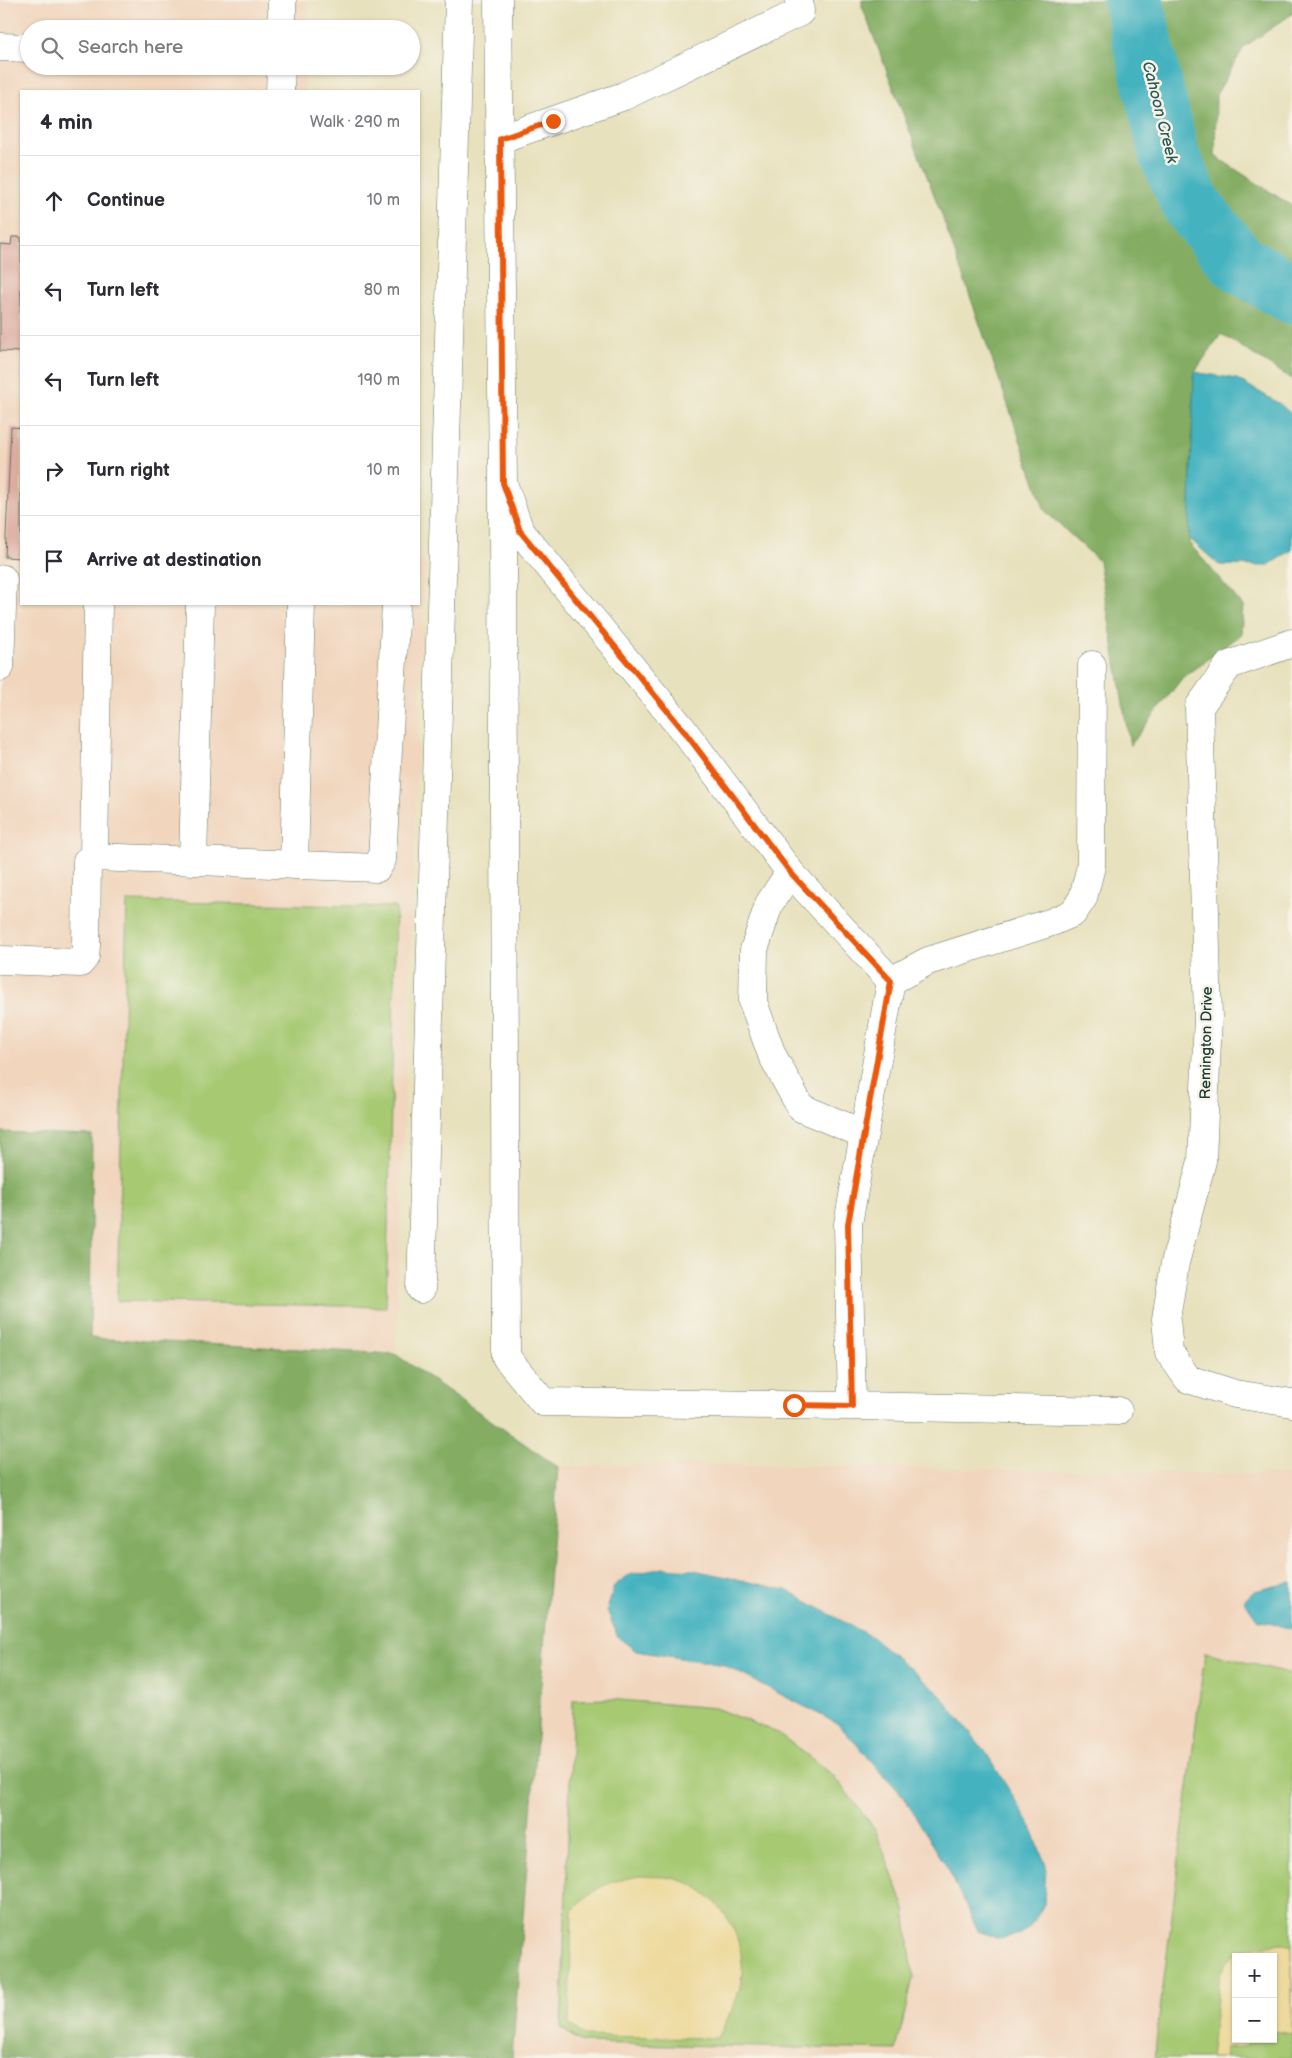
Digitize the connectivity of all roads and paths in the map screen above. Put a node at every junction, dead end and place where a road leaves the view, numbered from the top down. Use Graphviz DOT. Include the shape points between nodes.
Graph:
graph roads {
  1 [pos="282,0"];
  2 [pos="459,0"];
  3 [pos="498,0"];
  4 [pos="799,0"];
  5 [pos="282,20"];
  6 [pos="0,47"];
  7 [pos="20,48"];
  8 [pos="281,75"];
  9 [pos="280,90"];
  10 [pos="500,139"];
  11 [pos="503,483"];
  12 [pos="8,580"];
  13 [pos="98,605"];
  14 [pos="200,605"];
  15 [pos="301,605"];
  16 [pos="396,605"];
  17 [pos="1292,643"];
  18 [pos="1092,664"];
  19 [pos="0,667"];
  20 [pos="94,857"];
  21 [pos="193,861"];
  22 [pos="294,865"];
  23 [pos="790,872"];
  24 [pos="0,960"];
  25 [pos="891,981"];
  26 [pos="864,1134"];
  27 [pos="421,1289"];
  28 [pos="1292,1403"];
  29 [pos="852,1406"];
  30 [pos="1118,1411"];
  1 -- 5 [label="street"];
  2 -- 27 [label="street"];
  3 -- 10 [label="street"];
  4 -- 10 [label="street" via="800,12 624,96"];
  6 -- 7 [label="street"];
  8 -- 9 [label="street"];
  10 -- 11 [label="street"];
  11 -- 23 [label="street" via="520,531 684,731"];
  11 -- 29 [label="street" via="506,1357 543,1402"];
  12 -- 19 [label="street"];
  13 -- 20 [label="street"];
  14 -- 21 [label="street"];
  15 -- 22 [label="street"];
  16 -- 22 [label="street" via="382,860 377,868"];
  17 -- 28 [label="street, Remington Drive" via="1230,665 1199,707 1208,1016 1202,1161 1175,1263 1166,1319 1169,1352 1188,1379 1235,1394"];
  18 -- 25 [label="street" via="1091,866 1083,898 1073,913 928,961"];
  20 -- 21 [label="street"];
  20 -- 24 [label="street" via="87,861 86,945 85,957 80,963"];
  21 -- 22 [label="street"];
  23 -- 25 [label="street"];
  23 -- 26 [label="street" via="769,904 754,950 753,1002 772,1055 801,1108"];
  25 -- 26 [label="street"];
  26 -- 29 [label="street" via="848,1224"];
  29 -- 30 [label="street"];
}
